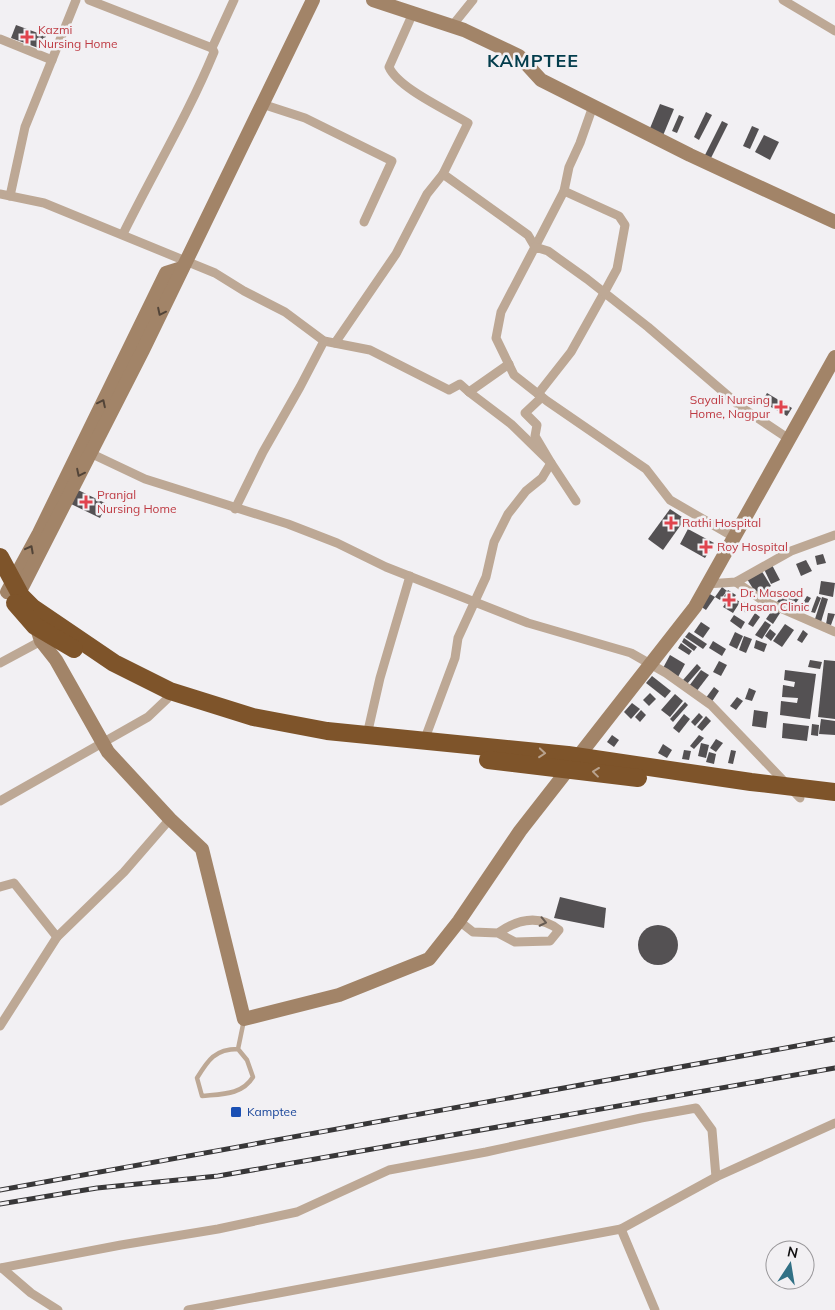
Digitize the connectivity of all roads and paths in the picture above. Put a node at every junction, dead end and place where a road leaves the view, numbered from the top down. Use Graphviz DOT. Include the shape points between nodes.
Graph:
graph roads {
  1 [pos="76,0"];
  2 [pos="88,0"];
  3 [pos="234,0"];
  4 [pos="313,0"];
  5 [pos="373,0"];
  6 [pos="473,0"];
  7 [pos="783,0"];
  8 [pos="414,14"];
  9 [pos="452,26"];
  10 [pos="835,31"];
  11 [pos="0,39"];
  12 [pos="212,48"];
  13 [pos="52,60"];
  14 [pos="262,104"];
  15 [pos="593,106"];
  16 [pos="443,174"];
  17 [pos="564,191"];
  18 [pos="0,194"];
  19 [pos="10,196"];
  20 [pos="364,222"];
  21 [pos="835,222"];
  22 [pos="123,234"];
  23 [pos="535,247"];
  24 [pos="184,264"];
  25 [pos="604,293"];
  26 [pos="324,341"];
  27 [pos="335,343"];
  28 [pos="835,357"];
  29 [pos="509,364"];
  30 [pos="469,392"];
  31 [pos="540,396"];
  32 [pos="789,439"];
  33 [pos="90,453"];
  34 [pos="551,463"];
  35 [pos="576,502"];
  36 [pos="235,509"];
  37 [pos="835,535"];
  38 [pos="734,537"];
  39 [pos="0,557"];
  40 [pos="410,576"];
  41 [pos="736,582"];
  42 [pos="708,584"];
  43 [pos="11,590"];
  44 [pos="473,601"];
  45 [pos="33,608"];
  46 [pos="835,632"];
  47 [pos="38,634"];
  48 [pos="0,663"];
  49 [pos="651,663"];
  50 [pos="168,695"];
  51 [pos="368,735"];
  52 [pos="104,743"];
  53 [pos="413,744"];
  54 [pos="573,763"];
  55 [pos="795,792"];
  56 [pos="835,792"];
  57 [pos="0,801"];
  58 [pos="835,802"];
  59 [pos="170,819"];
  60 [pos="0,887"];
  61 [pos="459,921"];
  62 [pos="498,932"];
  63 [pos="57,937"];
  64 [pos="244,1019"];
  65 [pos="0,1026"];
  66 [pos="238,1048"];
  67 [pos="835,1123"];
  68 [pos="716,1177"];
  69 [pos="621,1229"];
  70 [pos="1,1268"];
  71 [pos="58,1310"];
  72 [pos="188,1310"];
  73 [pos="655,1310"];
  1 -- 13 [label="street"];
  2 -- 12 [label="street"];
  3 -- 12 [label="street"];
  4 -- 14 [label="street"];
  5 -- 8 [label="street"];
  6 -- 9 [label="street"];
  7 -- 10 [label="street"];
  8 -- 9 [label="street"];
  8 -- 16 [label="street" via="389,67 392,75 406,85 468,123"];
  9 -- 15 [label="street" via="519,56 541,80"];
  11 -- 13 [label="street"];
  12 -- 22 [label="street" via="214,52 196,96"];
  13 -- 19 [label="street" via="25,127"];
  14 -- 20 [label="street" via="305,118 392,161"];
  14 -- 24 [label="street"];
  15 -- 17 [label="street" via="569,167"];
  15 -- 21 [label="street"];
  16 -- 23 [label="street" via="528,235"];
  16 -- 27 [label="street" via="427,194 396,254"];
  17 -- 23 [label="street"];
  17 -- 25 [label="street" via="619,216 625,225 617,268"];
  18 -- 19 [label="street"];
  19 -- 22 [label="street" via="44,203"];
  22 -- 24 [label="street"];
  23 -- 25 [label="street" via="548,251"];
  23 -- 29 [label="street" via="501,312 496,338"];
  24 -- 26 [label="street" via="215,272 285,312"];
  24 -- 33 [label="street, one-way"];
  43 -- 24 [label="street, one-way" via="166,273"];
  25 -- 31 [label="street" via="571,352"];
  25 -- 32 [label="street" via="740,408"];
  26 -- 27 [label="street"];
  26 -- 36 [label="street"];
  27 -- 30 [label="street" via="370,350 450,390 460,384"];
  28 -- 32 [label="street"];
  29 -- 30 [label="street"];
  29 -- 31 [label="street" via="514,375"];
  30 -- 34 [label="street" via="511,424"];
  31 -- 34 [label="street" via="525,413 538,425 535,436"];
  31 -- 38 [label="street" via="646,469 670,500"];
  32 -- 38 [label="street"];
  33 -- 36 [label="street" via="145,479"];
  33 -- 43 [label="street, one-way"];
  34 -- 35 [label="street"];
  34 -- 44 [label="street" via="542,478 526,491 508,514 494,542 486,577"];
  36 -- 40 [label="street" via="288,524"];
  37 -- 41 [label="street" via="791,551"];
  38 -- 42 [label="street"];
  39 -- 43 [label="highway"];
  40 -- 44 [label="street"];
  40 -- 51 [label="street" via="380,678"];
  41 -- 42 [label="street"];
  41 -- 46 [label="street" via="762,600"];
  42 -- 49 [label="street" via="695,607"];
  43 -- 45 [label="highway"];
  43 -- 47 [label="highway"];
  44 -- 49 [label="street" via="528,623 631,653"];
  44 -- 53 [label="street" via="458,638 455,658"];
  45 -- 47 [label="street"];
  45 -- 50 [label="highway"];
  47 -- 48 [label="street"];
  47 -- 50 [label="highway" via="144,691"];
  47 -- 52 [label="street"];
  49 -- 54 [label="street"];
  49 -- 55 [label="street" via="711,705"];
  50 -- 51 [label="highway" via="253,717"];
  50 -- 52 [label="street" via="148,717"];
  50 -- 53 [label="highway" via="253,728"];
  51 -- 53 [label="highway"];
  52 -- 57 [label="street"];
  52 -- 59 [label="street" via="108,752"];
  53 -- 54 [label="highway"];
  54 -- 55 [label="highway"];
  54 -- 61 [label="street" via="520,831"];
  55 -- 56 [label="highway"];
  55 -- 58 [label="highway"];
  59 -- 63 [label="street" via="124,872"];
  59 -- 64 [label="street" via="202,849"];
  60 -- 63 [label="street" via="14,883"];
  61 -- 62 [label="street" via="473,932"];
  61 -- 64 [label="street" via="429,959 339,995"];
  62 -- 62 [label="street, one-way" via="527,919 549,922 559,930 550,941 536,943 515,942"];
  63 -- 65 [label="street"];
  64 -- 66 [label="lane"];
  66 -- 66 [label="lane" via="253,1077 247,1087 202,1096 197,1078 208,1060 225,1049"];
  67 -- 68 [label="street"];
  68 -- 69 [label="street"];
  68 -- 70 [label="street" via="712,1130 696,1108 389,1170 297,1212"];
  69 -- 72 [label="street"];
  69 -- 73 [label="street"];
  70 -- 71 [label="street"];
}
